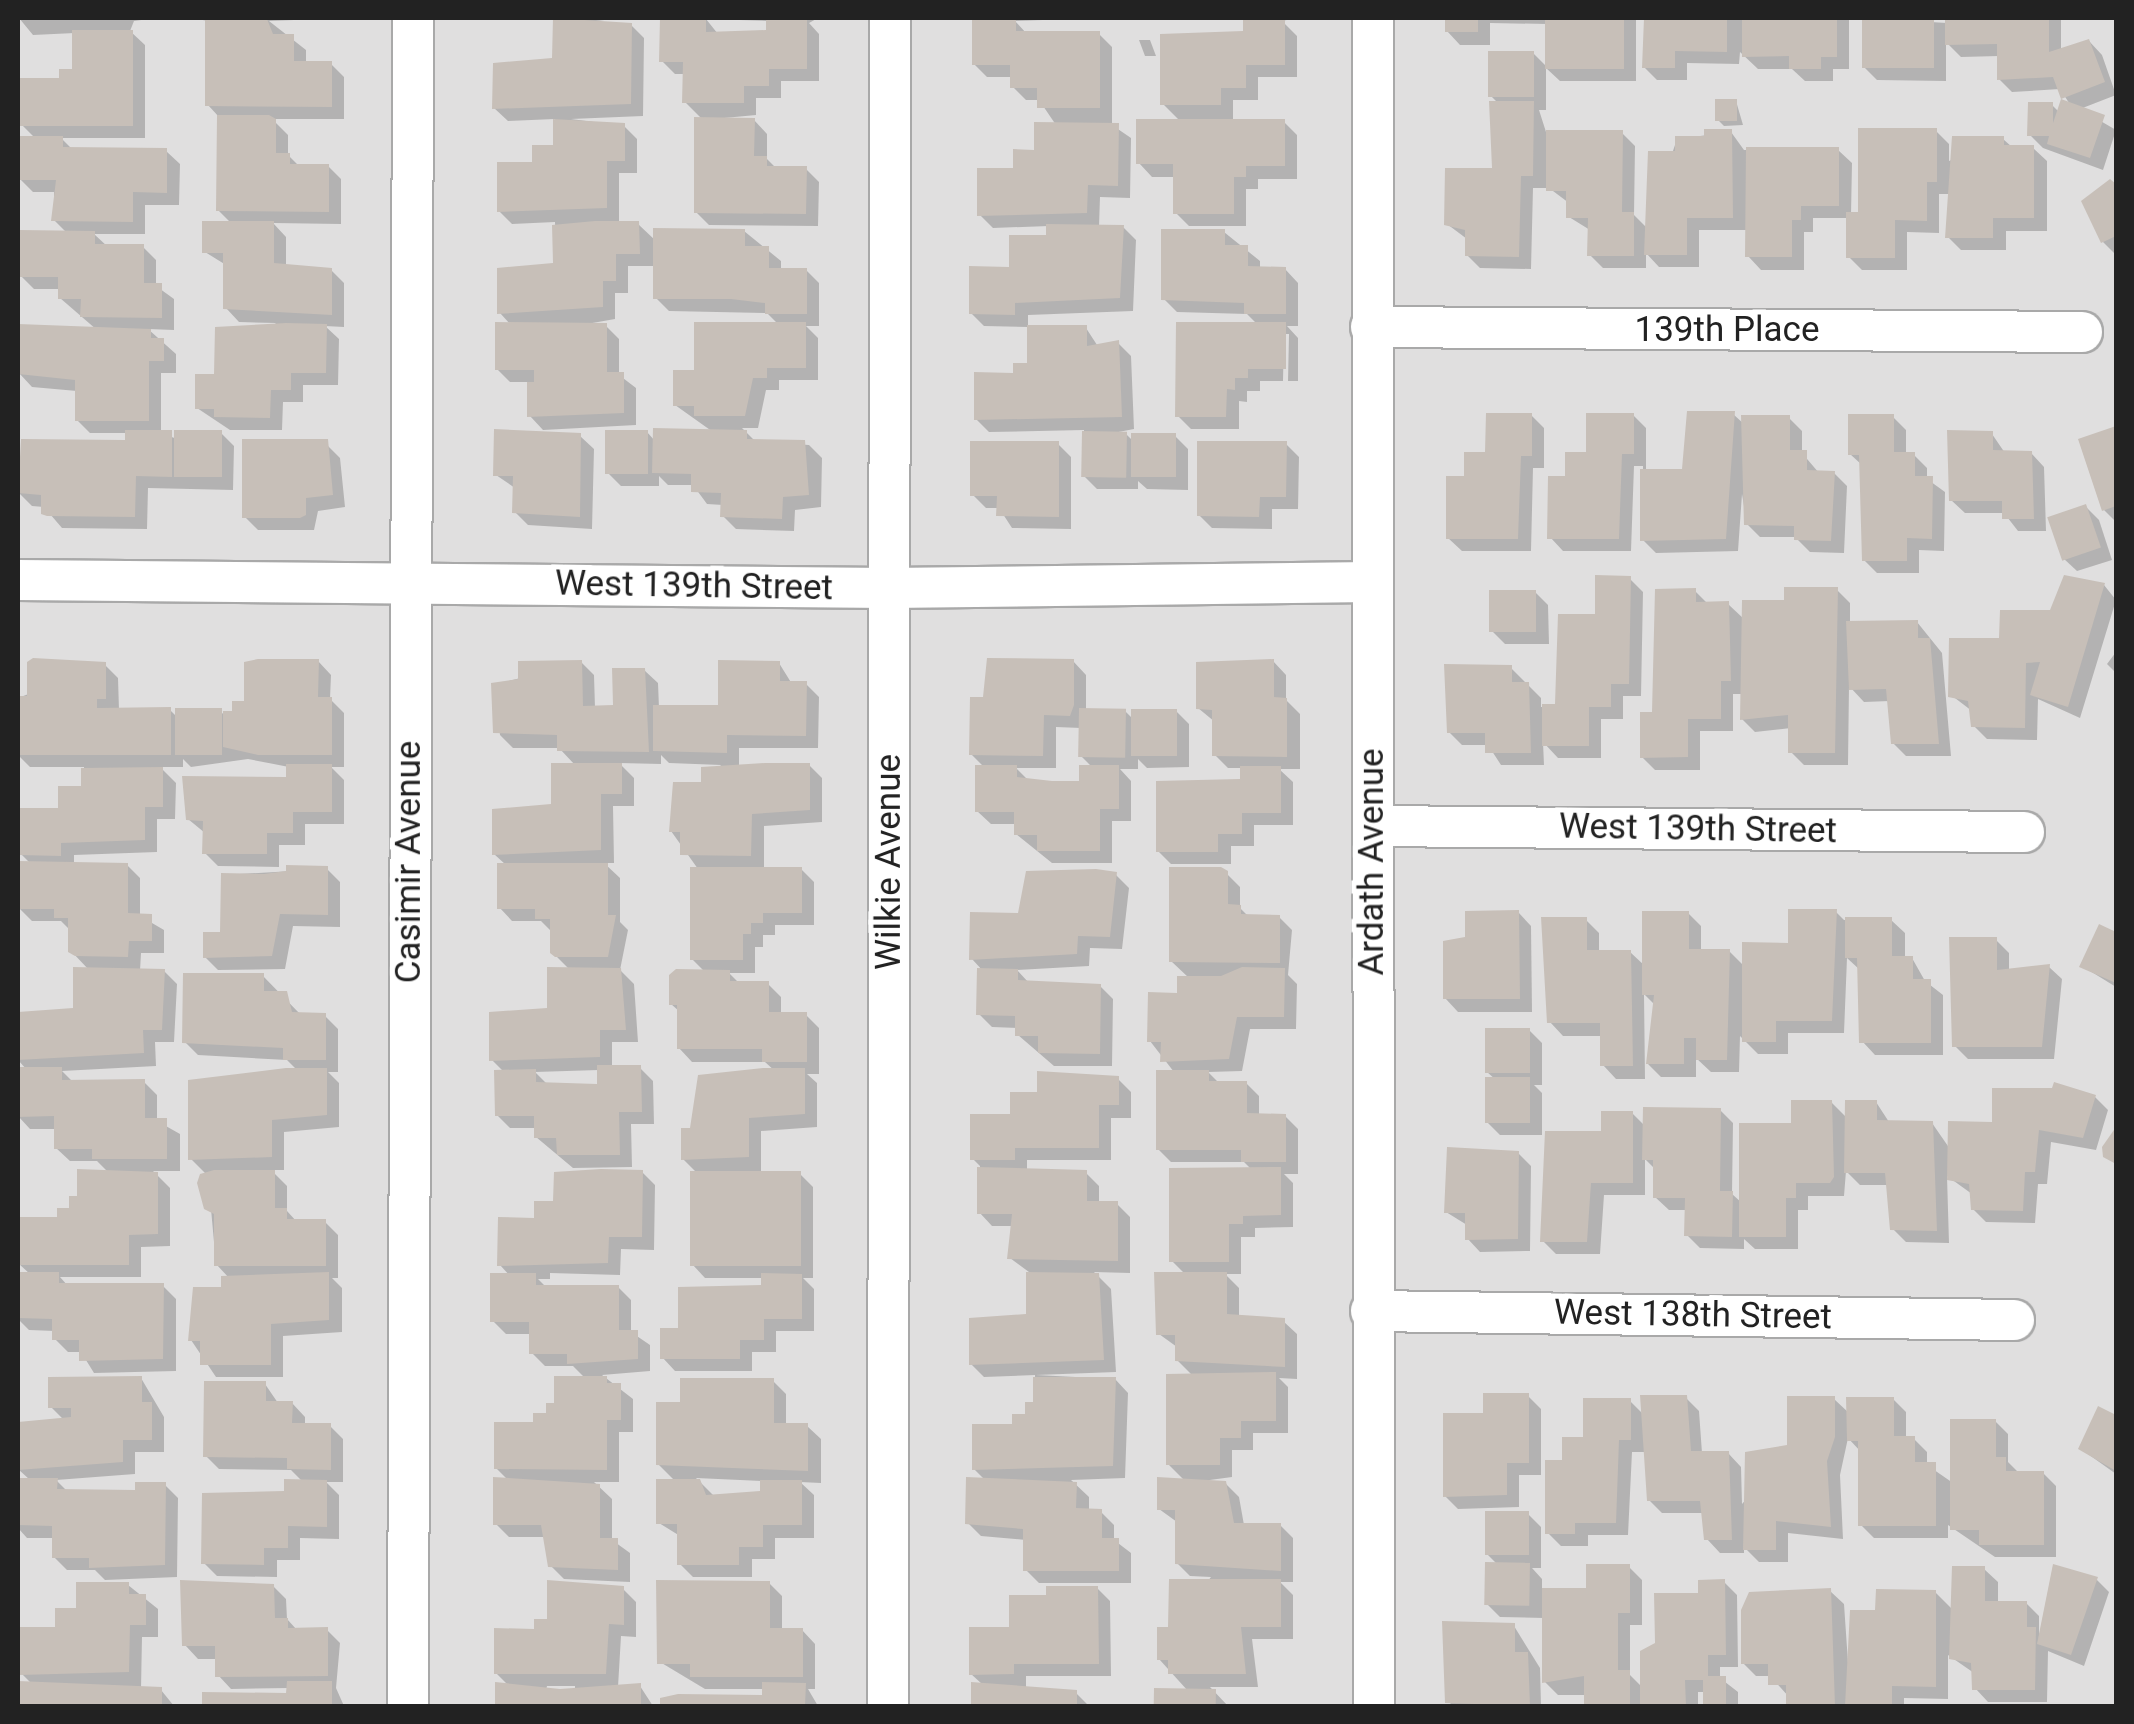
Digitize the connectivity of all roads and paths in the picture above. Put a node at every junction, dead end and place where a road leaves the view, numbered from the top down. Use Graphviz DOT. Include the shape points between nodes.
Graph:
graph roads {
  1 [pos="413,18"];
  2 [pos="890,18"];
  3 [pos="1373,18"];
  4 [pos="1371,327"];
  5 [pos="2082,332"];
  6 [pos="18,580"];
  7 [pos="1371,582"];
  8 [pos="409,583"];
  9 [pos="889,588"];
  10 [pos="1373,826"];
  11 [pos="2024,832"];
  12 [pos="1371,1311"];
  13 [pos="2014,1320"];
  14 [pos="408,1706"];
  15 [pos="888,1706"];
  16 [pos="1374,1706"];
  1 -- 8 [label="street, Casimir Avenue"];
  2 -- 9 [label="street, Wilkie Avenue"];
  3 -- 4 [label="street, Ardath Avenue"];
  4 -- 5 [label="street, 139th Place"];
  4 -- 7 [label="street, Ardath Avenue"];
  6 -- 8 [label="street, West 139th Street"];
  7 -- 9 [label="street, West 139th Street"];
  7 -- 10 [label="street, Ardath Avenue"];
  8 -- 9 [label="street, West 139th Street"];
  8 -- 14 [label="street, Casimir Avenue"];
  9 -- 15 [label="street, Wilkie Avenue"];
  10 -- 11 [label="street, West 139th Street"];
  10 -- 12 [label="street, Ardath Avenue"];
  12 -- 13 [label="street, West 138th Street"];
  12 -- 16 [label="street, Ardath Avenue"];
}
